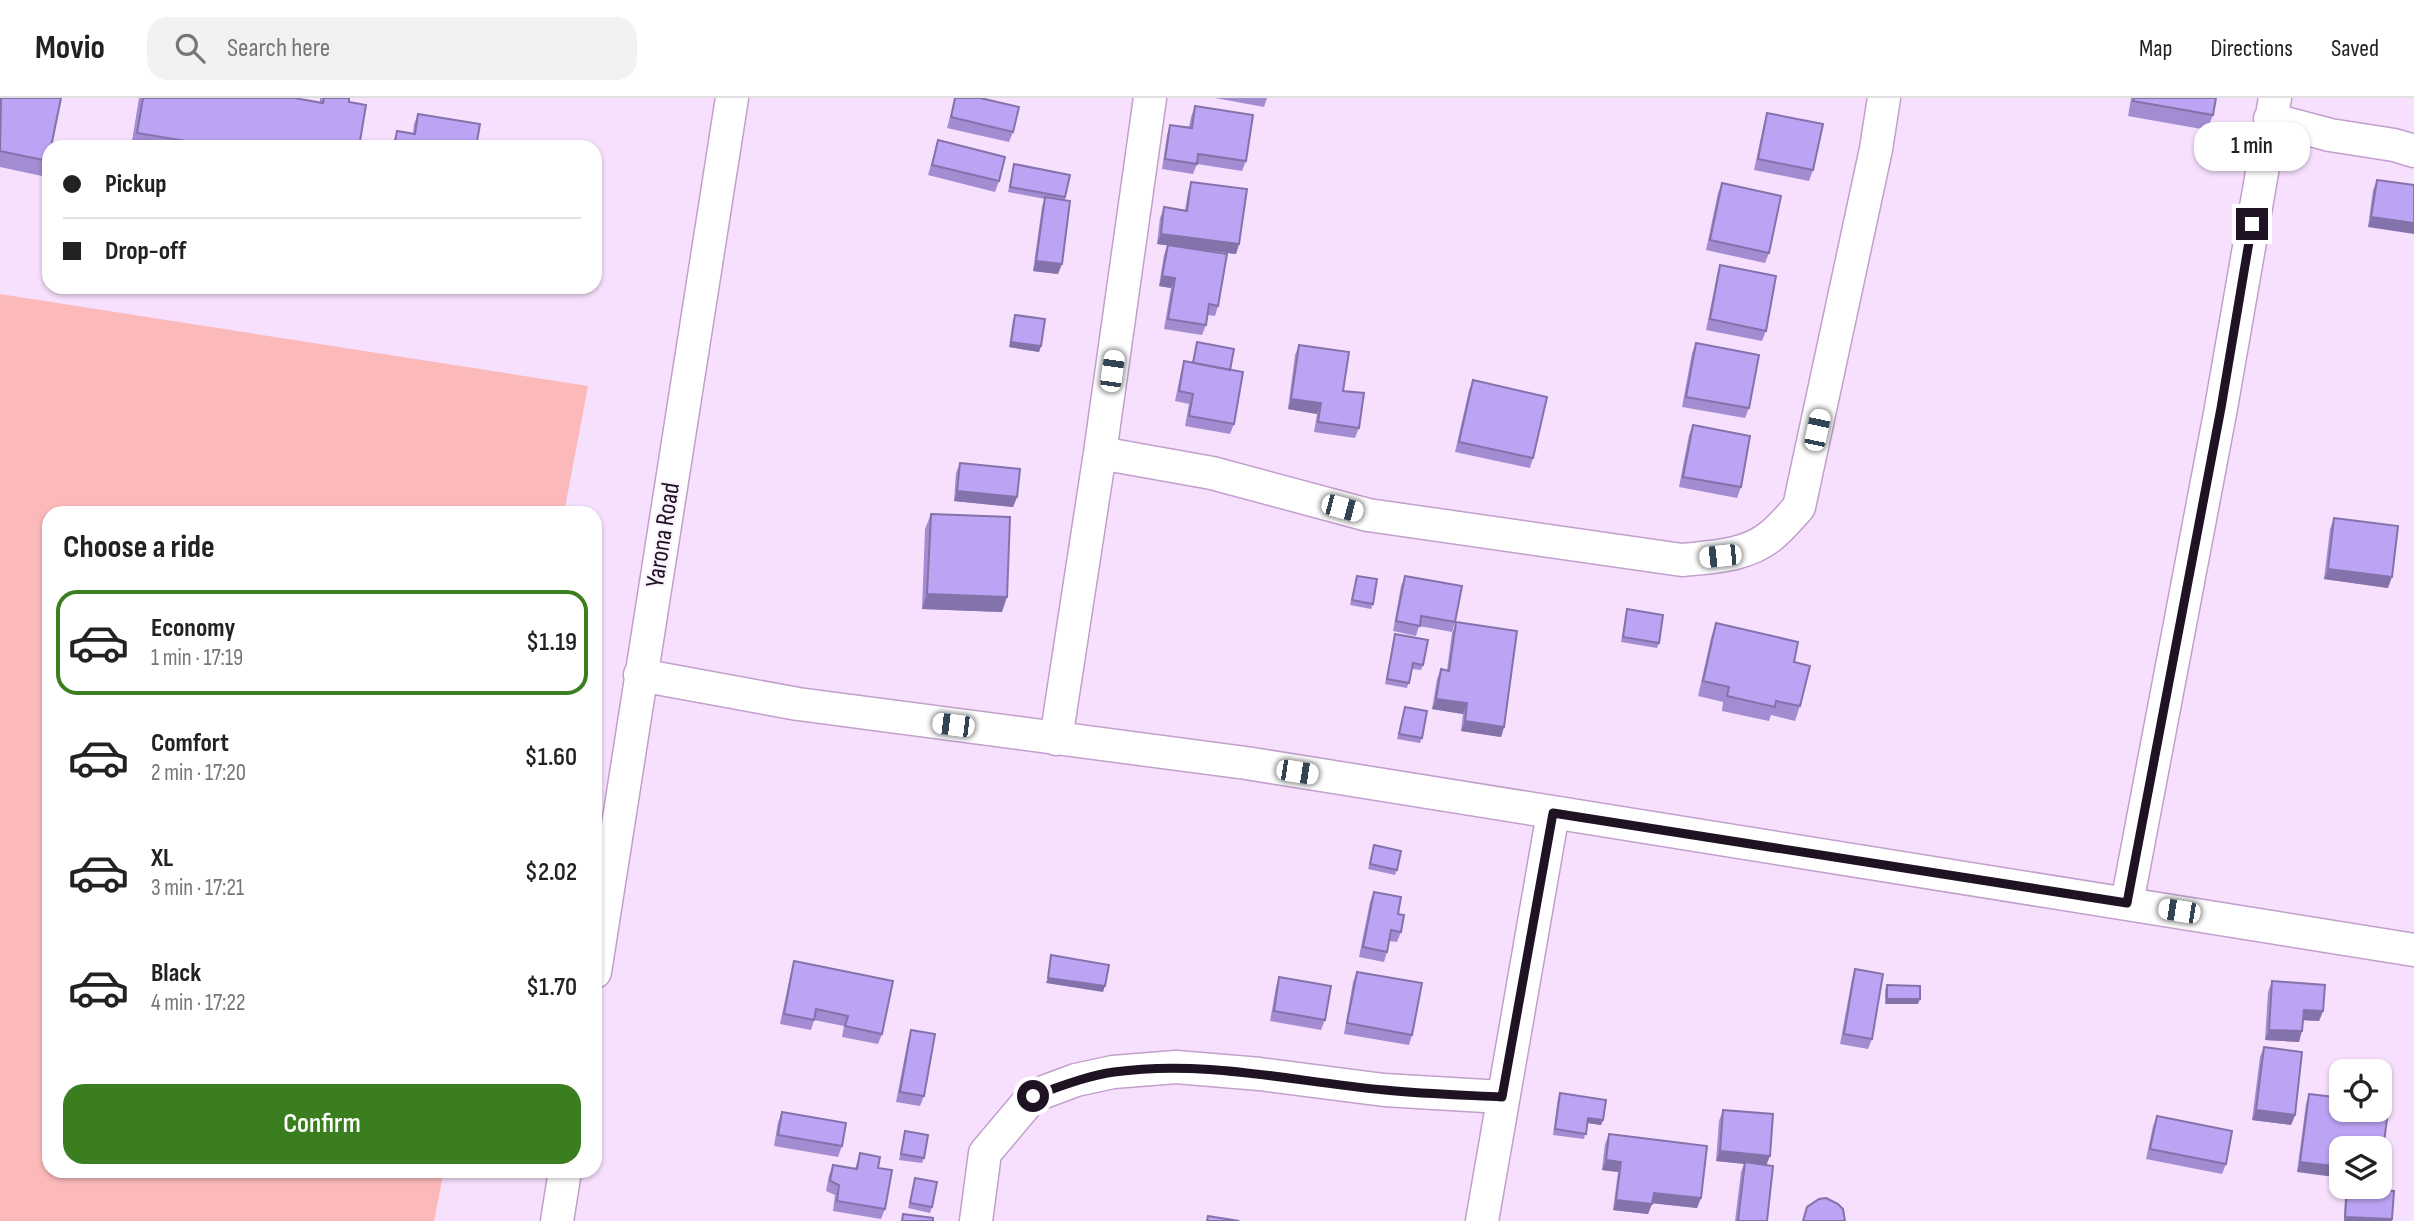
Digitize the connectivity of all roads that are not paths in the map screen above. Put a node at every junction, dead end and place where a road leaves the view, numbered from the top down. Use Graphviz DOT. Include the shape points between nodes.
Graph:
graph roads {
  1 [pos="732,98"];
  2 [pos="1150,98"];
  3 [pos="1884,98"];
  4 [pos="2272,109"];
  5 [pos="2414,151"];
  6 [pos="1101,453"];
  7 [pos="640,675"];
  8 [pos="1056,738"];
  9 [pos="1553,813"];
  10 [pos="2127,903"];
  11 [pos="602,926"];
  12 [pos="2414,950"];
  13 [pos="1502,1097"];
  14 [pos="564,1178"];
  15 [pos="557,1221"];
  16 [pos="976,1221"];
  17 [pos="1482,1221"];
  1 -- 7 [label="street, Yarona Road"];
  2 -- 6 [label="street"];
  3 -- 6 [label="street" via="1799,507 1770,537 1748,550 1682,560 1368,515 1212,473"];
  4 -- 5 [label="street" via="2330,135"];
  4 -- 10 [label="street" via="2221,408"];
  6 -- 8 [label="street"];
  7 -- 8 [label="street" via="798,704"];
  7 -- 11 [label="street, Yarona Road"];
  8 -- 9 [label="street"];
  9 -- 10 [label="street"];
  9 -- 13 [label="street"];
  10 -- 12 [label="street"];
  13 -- 16 [label="street" via="1384,1090 1176,1067 1076,1080 1033,1096 985,1153"];
  13 -- 17 [label="street"];
  14 -- 15 [label="street"];
}
